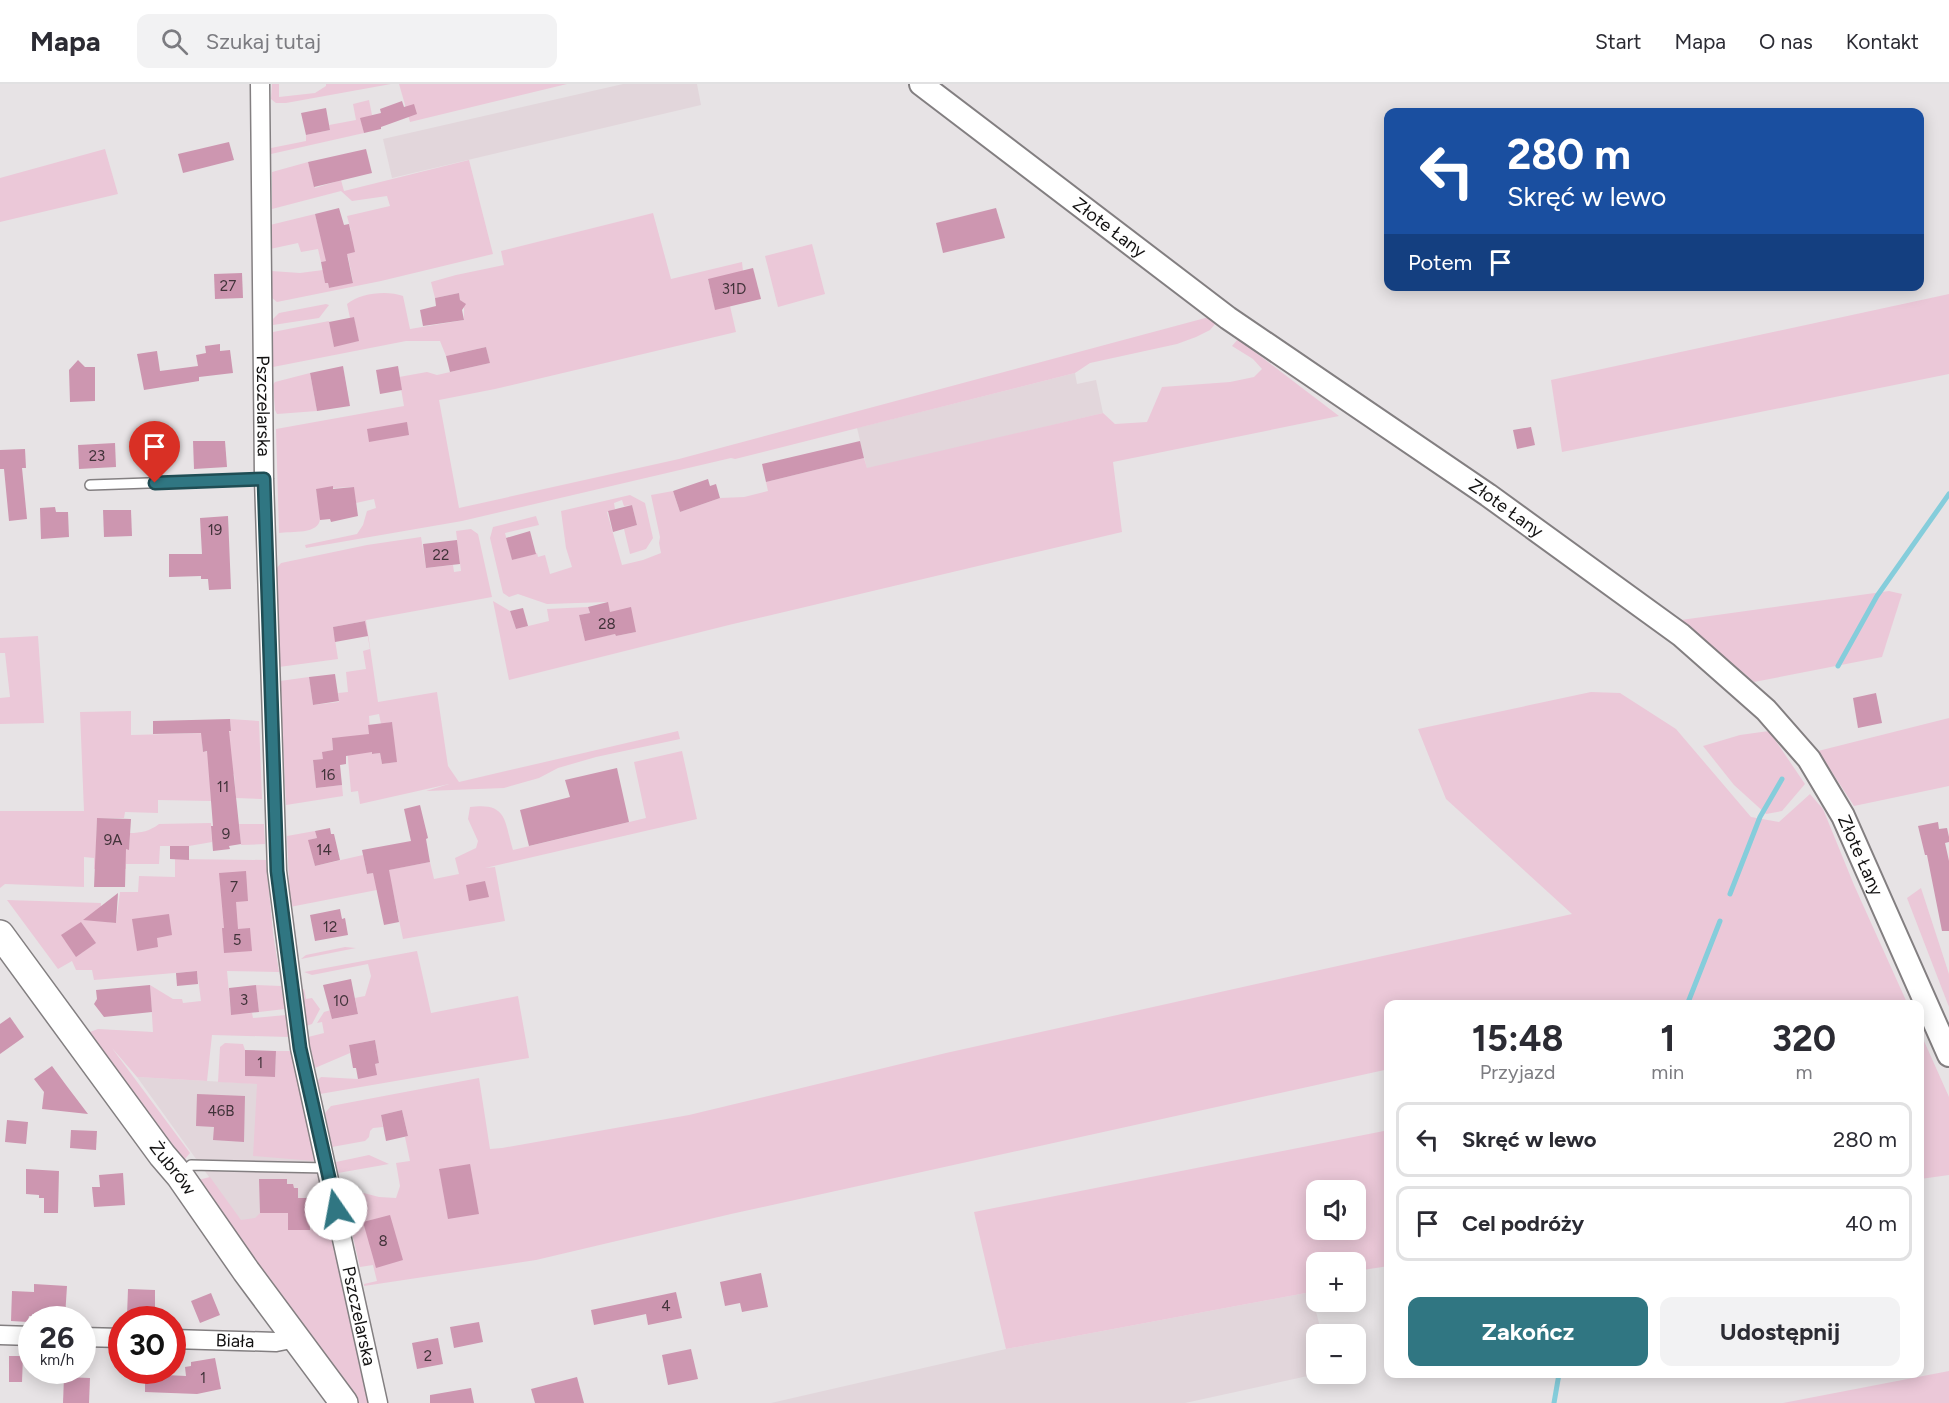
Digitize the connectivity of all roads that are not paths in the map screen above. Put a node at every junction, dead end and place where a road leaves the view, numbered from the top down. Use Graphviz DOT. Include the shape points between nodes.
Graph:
graph roads {
  1 [pos="260,84"];
  2 [pos="921,84"];
  3 [pos="264,479"];
  4 [pos="90,485"];
  5 [pos="0,934"];
  6 [pos="1949,1055"];
  7 [pos="327,1168"];
  8 [pos="180,1176"];
  9 [pos="0,1335"];
  10 [pos="18,1336"];
  11 [pos="296,1338"];
  12 [pos="186,1339"];
  13 [pos="344,1403"];
  14 [pos="378,1403"];
  1 -- 3 [label="street, Pszczelarska"];
  2 -- 6 [label="street, Złote Łany" via="1228,318 1488,495 1681,635 1766,710 1809,759 1843,816"];
  3 -- 4 [label="lane"];
  3 -- 7 [label="street, Pszczelarska" via="277,871 300,1044"];
  5 -- 8 [label="main road, Żubrów"];
  7 -- 8 [label="lane" via="190,1165"];
  7 -- 14 [label="street, Pszczelarska"];
  8 -- 11 [label="main road, Żubrów"];
  9 -- 10 [label="street"];
  11 -- 12 [label="street, Biała"];
  11 -- 13 [label="main road, Żubrów"];
}
